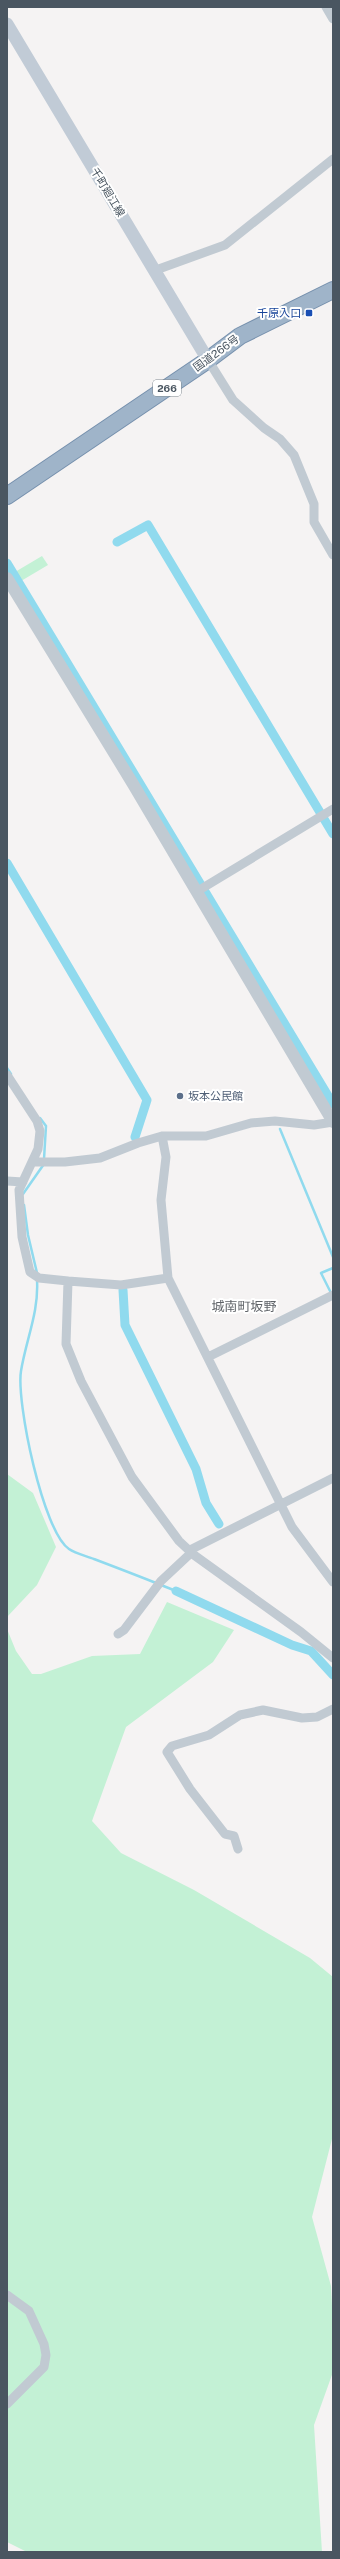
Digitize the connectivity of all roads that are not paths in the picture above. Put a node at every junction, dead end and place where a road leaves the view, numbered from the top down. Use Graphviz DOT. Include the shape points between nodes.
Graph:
graph roads {
  1 [pos="326,7"];
  2 [pos="333,19"];
  3 [pos="7,24"];
  4 [pos="333,159"];
  5 [pos="156,270"];
  6 [pos="333,290"];
  7 [pos="208,360"];
  8 [pos="7,496"];
  9 [pos="333,555"];
  10 [pos="7,578"];
  11 [pos="333,809"];
  12 [pos="196,892"];
  13 [pos="7,1075"];
  14 [pos="333,1122"];
  15 [pos="162,1136"];
  16 [pos="33,1162"];
  17 [pos="7,1181"];
  18 [pos="23,1182"];
  19 [pos="168,1278"];
  20 [pos="68,1281"];
  21 [pos="333,1295"];
  22 [pos="208,1357"];
  23 [pos="333,1478"];
  24 [pos="281,1503"];
  25 [pos="191,1551"];
  26 [pos="333,1582"];
  27 [pos="118,1634"];
  28 [pos="333,1658"];
  29 [pos="333,1710"];
  30 [pos="238,1850"];
  31 [pos="7,2295"];
  32 [pos="7,2404"];
  1 -- 2 [label="street"];
  3 -- 5 [label="main road, 千町廻江線"];
  4 -- 5 [label="street" via="225,245"];
  5 -- 7 [label="main road, 千町廻江線"];
  6 -- 7 [label="highway, 国道266号 / 266" via="240,336"];
  7 -- 8 [label="highway, 国道266号 / 266"];
  7 -- 9 [label="street" via="233,400 280,439 294,455 314,504 314,522"];
  10 -- 12 [label="street"];
  11 -- 12 [label="street"];
  12 -- 14 [label="street"];
  13 -- 16 [label="street" via="37,1121 39,1139"];
  14 -- 15 [label="street" via="314,1125 275,1121 251,1123 206,1136"];
  15 -- 16 [label="street" via="100,1158"];
  15 -- 19 [label="street" via="166,1157 161,1200"];
  16 -- 18 [label="street"];
  17 -- 18 [label="street"];
  18 -- 20 [label="street" via="19,1190 22,1237 30,1272 39,1278"];
  19 -- 20 [label="street" via="121,1285"];
  19 -- 22 [label="street"];
  20 -- 25 [label="street" via="66,1344 81,1381 132,1477 179,1541"];
  21 -- 22 [label="street"];
  22 -- 24 [label="street"];
  23 -- 24 [label="street"];
  24 -- 25 [label="street"];
  24 -- 26 [label="street" via="292,1527"];
  25 -- 27 [label="street" via="161,1581 124,1630"];
  25 -- 28 [label="street" via="230,1583 301,1632"];
  29 -- 30 [label="street" via="316,1717 302,1718 263,1710 240,1715 209,1735 172,1746 168,1752 190,1789 225,1834 234,1836"];
  31 -- 32 [label="street" via="29,2311 44,2344 46,2355 44,2367"];
}
